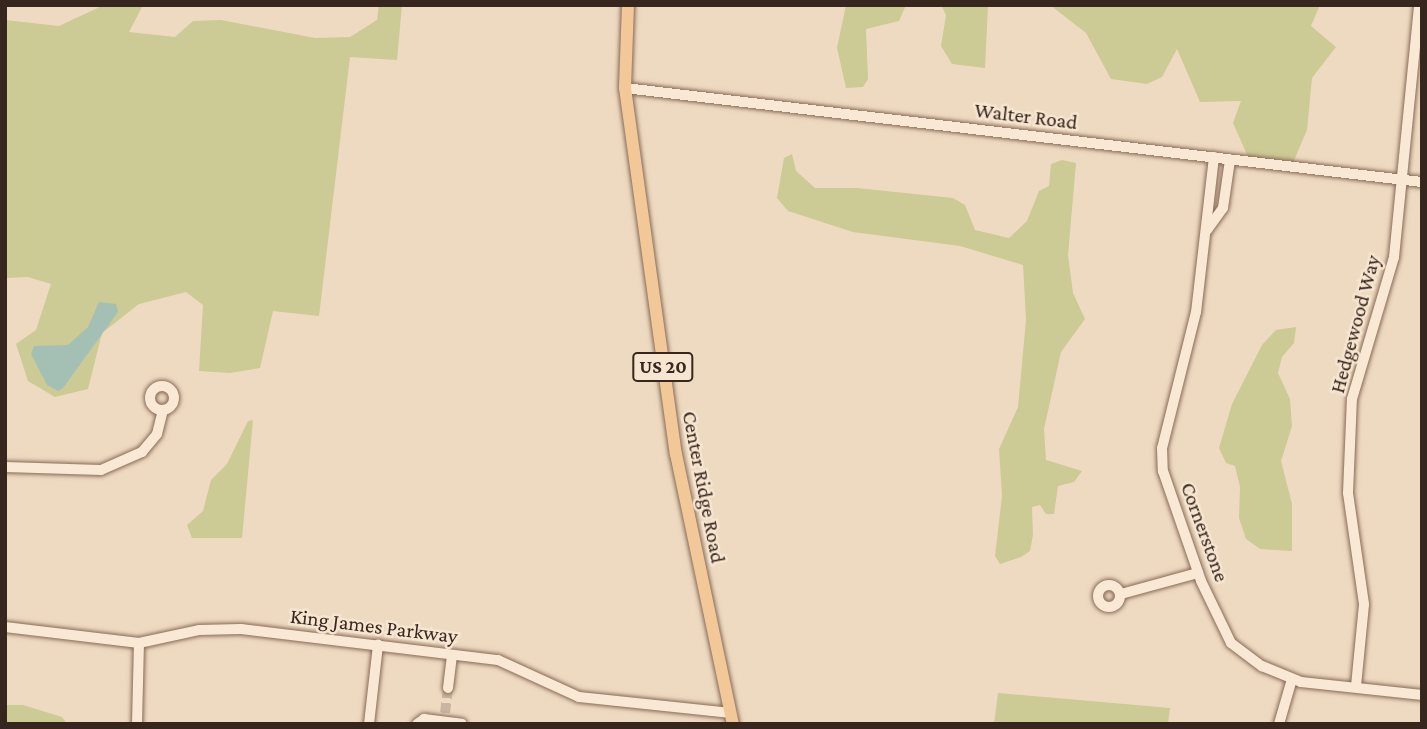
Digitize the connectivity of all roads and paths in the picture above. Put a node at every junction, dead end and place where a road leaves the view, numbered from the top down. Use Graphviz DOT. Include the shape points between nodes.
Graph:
graph roads {
  1 [pos="628,5"];
  2 [pos="1419,5"];
  3 [pos="625,88"];
  4 [pos="1214,157"];
  5 [pos="1230,160"];
  6 [pos="1401,180"];
  7 [pos="1422,182"];
  8 [pos="1206,233"];
  9 [pos="163,410"];
  10 [pos="5,467"];
  11 [pos="1198,573"];
  12 [pos="1121,594"];
  13 [pos="5,627"];
  14 [pos="139,643"];
  15 [pos="378,645"];
  16 [pos="452,655"];
  17 [pos="1292,679"];
  18 [pos="1356,686"];
  19 [pos="448,688"];
  20 [pos="1422,695"];
  21 [pos="732,718"];
  22 [pos="137,724"];
  23 [pos="369,724"];
  24 [pos="417,724"];
  25 [pos="462,724"];
  26 [pos="1279,724"];
  1 -- 3 [label="main road, Center Ridge Road / US 20"];
  2 -- 6 [label="street, Hedgewood Way"];
  3 -- 4 [label="street, Walter Road"];
  3 -- 21 [label="main road, Center Ridge Road / US 20" via="676,453"];
  4 -- 5 [label="street, Walter Road"];
  4 -- 8 [label="street, Cornerstone"];
  5 -- 6 [label="street, Walter Road"];
  5 -- 8 [label="street, Cornerstone" via="1223,208"];
  6 -- 7 [label="street, Walter Road"];
  6 -- 18 [label="street, Hedgewood Way" via="1394,257 1352,399 1348,493 1364,604"];
  8 -- 11 [label="street, Cornerstone" via="1196,312 1162,448 1163,471"];
  9 -- 10 [label="street" via="157,434 142,452 101,470"];
  11 -- 12 [label="street"];
  11 -- 17 [label="street, Cornerstone" via="1231,643"];
  13 -- 14 [label="street, King James Parkway"];
  14 -- 15 [label="street, King James Parkway" via="216,628"];
  14 -- 22 [label="street"];
  15 -- 16 [label="street, King James Parkway"];
  15 -- 23 [label="street"];
  16 -- 19 [label="street"];
  16 -- 21 [label="street, King James Parkway" via="498,660 579,697"];
  17 -- 18 [label="street, Cornerstone"];
  17 -- 26 [label="street"];
  18 -- 20 [label="street, Cornerstone"];
  24 -- 25 [label="street" via="444,717"];
}
